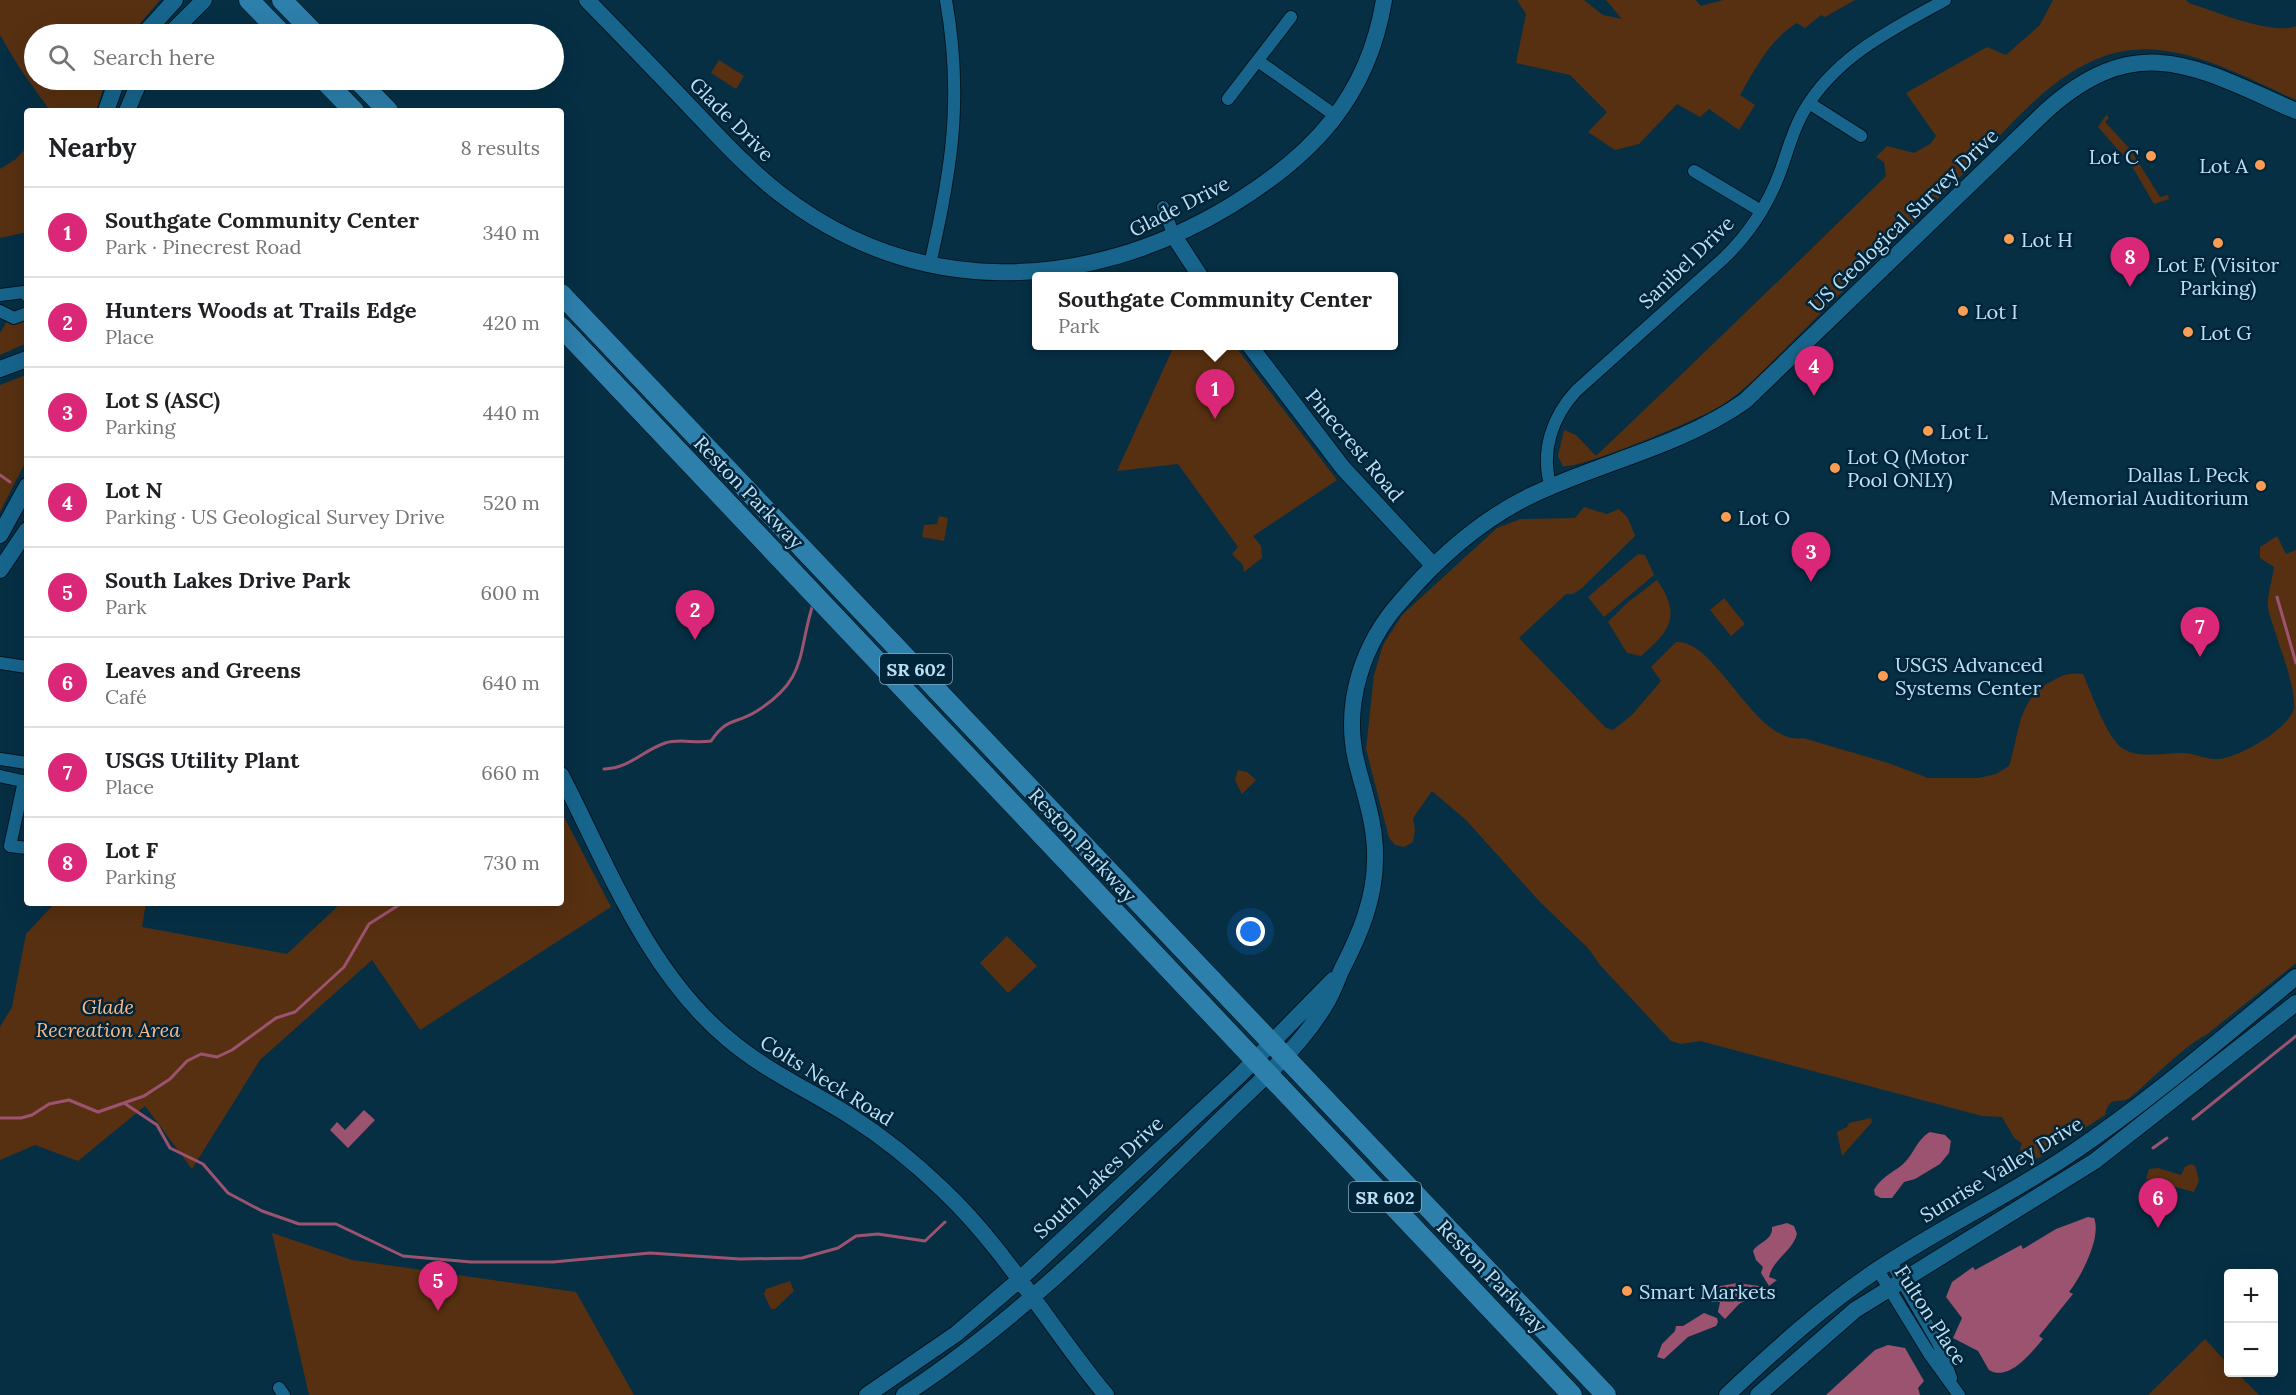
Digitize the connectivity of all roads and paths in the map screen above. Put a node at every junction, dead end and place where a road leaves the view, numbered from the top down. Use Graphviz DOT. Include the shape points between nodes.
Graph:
graph roads {
  1 [pos="175,0"];
  2 [pos="204,0"];
  3 [pos="249,0"];
  4 [pos="282,0"];
  5 [pos="587,0"];
  6 [pos="946,0"];
  7 [pos="1384,0"];
  8 [pos="1945,0"];
  9 [pos="1291,17"];
  10 [pos="153,24"];
  11 [pos="180,24"];
  12 [pos="272,24"];
  13 [pos="305,24"];
  14 [pos="1258,61"];
  15 [pos="113,90"];
  16 [pos="136,90"];
  17 [pos="334,90"];
  18 [pos="368,90"];
  19 [pos="1228,99"];
  20 [pos="1809,103"];
  21 [pos="107,108"];
  22 [pos="128,108"];
  23 [pos="351,108"];
  24 [pos="385,108"];
  25 [pos="2296,111"];
  26 [pos="1336,116"];
  27 [pos="1861,136"];
  28 [pos="1694,171"];
  29 [pos="1162,207"];
  30 [pos="1761,211"];
  31 [pos="1174,236"];
  32 [pos="930,264"];
  33 [pos="1197,272"];
  34 [pos="24,292"];
  35 [pos="0,295"];
  36 [pos="564,297"];
  37 [pos="0,311"];
  38 [pos="24,314"];
  39 [pos="564,330"];
  40 [pos="1254,350"];
  41 [pos="24,359"];
  42 [pos="0,369"];
  43 [pos="1551,487"];
  44 [pos="24,491"];
  45 [pos="24,534"];
  46 [pos="0,535"];
  47 [pos="1434,566"];
  48 [pos="0,570"];
  49 [pos="0,663"];
  50 [pos="24,667"];
  51 [pos="0,759"];
  52 [pos="24,763"];
  53 [pos="0,776"];
  54 [pos="24,781"];
  55 [pos="564,781"];
  56 [pos="24,789"];
  57 [pos="24,848"];
  58 [pos="2296,977"];
  59 [pos="2296,1004"];
  60 [pos="1278,1050"];
  61 [pos="1262,1067"];
  62 [pos="1884,1266"];
  63 [pos="1019,1280"];
  64 [pos="1895,1283"];
  65 [pos="1032,1297"];
  66 [pos="867,1395"];
  67 [pos="904,1395"];
  68 [pos="1106,1395"];
  69 [pos="1572,1395"];
  70 [pos="1606,1395"];
  71 [pos="1727,1395"];
  72 [pos="1758,1395"];
  73 [pos="1959,1395"];
  1 -- 10 [label="street"];
  2 -- 11 [label="street"];
  3 -- 12 [label="main road"];
  4 -- 13 [label="main road"];
  5 -- 32 [label="street, Glade Drive" via="725,143 779,193 849,236"];
  6 -- 32 [label="street" via="955,69 954,135"];
  7 -- 26 [label="street, Glade Drive" via="1367,61"];
  8 -- 20 [label="street, Sanibel Drive" via="1856,52 1829,76"];
  9 -- 14 [label="street"];
  14 -- 19 [label="street"];
  14 -- 26 [label="street"];
  15 -- 21 [label="street"];
  16 -- 22 [label="street"];
  17 -- 23 [label="main road"];
  18 -- 24 [label="main road"];
  20 -- 27 [label="street"];
  20 -- 30 [label="street, Sanibel Drive"];
  25 -- 43 [label="street, US Geological Survey Drive" via="2200,71 2172,64 2132,64 2093,75 2046,111 1745,401 1700,429"];
  26 -- 31 [label="street, Glade Drive" via="1282,171"];
  28 -- 30 [label="street"];
  29 -- 31 [label="street"];
  30 -- 43 [label="street, Sanibel Drive" via="1724,258 1563,406 1548,447"];
  31 -- 32 [label="street, Glade Drive" via="1114,259 1056,270 998,272"];
  31 -- 33 [label="street"];
  34 -- 35 [label="street"];
  36 -- 60 [label="main road, Reston Parkway / SR 602"];
  37 -- 38 [label="street" via="14,318"];
  39 -- 61 [label="main road, Reston Parkway / SR 602"];
  40 -- 47 [label="street, Pinecrest Road" via="1343,468"];
  41 -- 42 [label="street"];
  43 -- 47 [label="street, South Lakes Drive" via="1494,517"];
  44 -- 46 [label="street"];
  45 -- 48 [label="street"];
  47 -- 60 [label="street, South Lakes Drive" via="1378,631 1356,691 1353,739 1372,824 1375,860 1367,912 1342,970"];
  49 -- 50 [label="street"];
  51 -- 52 [label="street"];
  53 -- 54 [label="street"];
  55 -- 63 [label="street, Colts Neck Road" via="649,945 694,1007 750,1056 850,1116 906,1158 963,1210"];
  56 -- 57 [label="street" via="10,846"];
  58 -- 62 [label="street, Sunrise Valley Drive" via="2093,1139"];
  59 -- 64 [label="street, Sunrise Valley Drive" via="2095,1161"];
  60 -- 61 [label="street, South Lakes Drive"];
  60 -- 70 [label="main road, Reston Parkway / SR 602"];
  61 -- 63 [label="street, South Lakes Drive"];
  61 -- 65 [label="street, South Lakes Drive"];
  61 -- 69 [label="main road, Reston Parkway / SR 602"];
  62 -- 64 [label="street, Fulton Place"];
  62 -- 71 [label="street, Sunrise Valley Drive" via="1804,1325"];
  63 -- 65 [label="street, Colts Neck Road"];
  63 -- 66 [label="street, South Lakes Drive" via="956,1334"];
  64 -- 72 [label="street, Sunrise Valley Drive" via="1830,1330"];
  64 -- 73 [label="street, Fulton Place" via="1930,1355"];
  65 -- 67 [label="street, South Lakes Drive" via="969,1350"];
  65 -- 68 [label="street, Colts Neck Road"];
}
